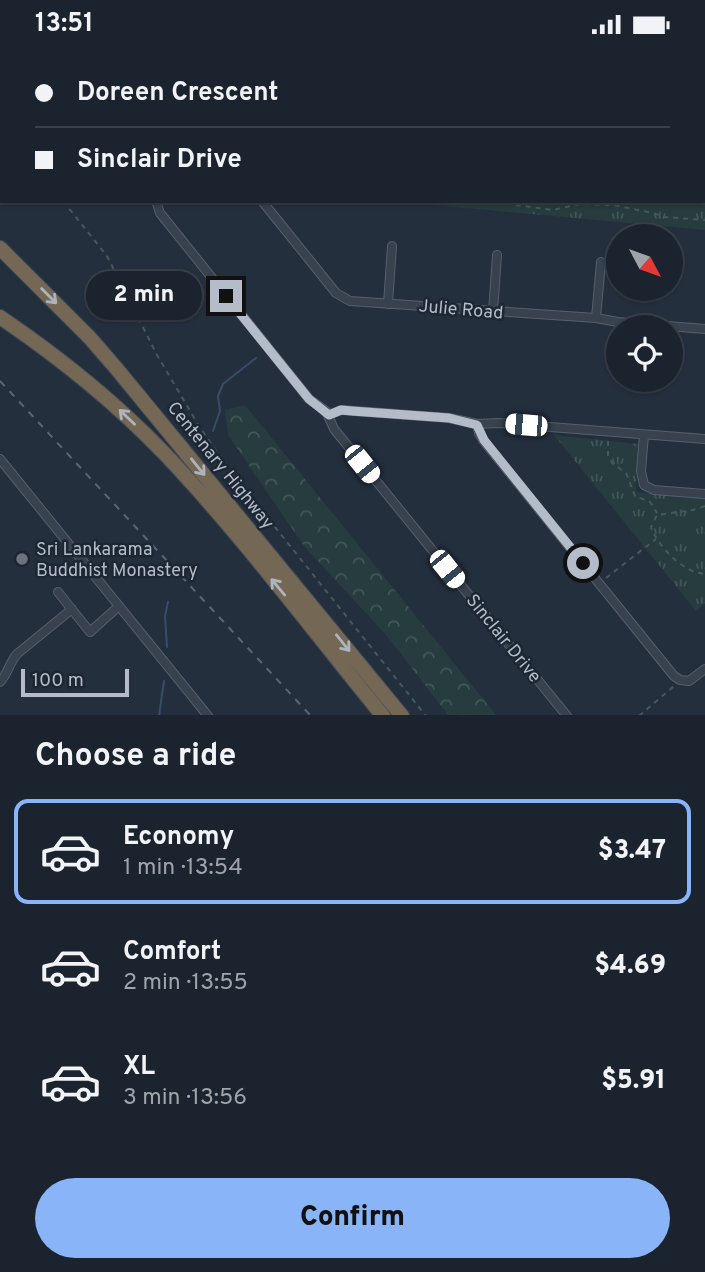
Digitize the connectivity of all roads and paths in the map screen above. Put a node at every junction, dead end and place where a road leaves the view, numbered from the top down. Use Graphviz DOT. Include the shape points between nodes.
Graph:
graph roads {
  1 [pos="65,203"];
  2 [pos="157,203"];
  3 [pos="264,203"];
  4 [pos="501,203"];
  5 [pos="705,220"];
  6 [pos="392,246"];
  7 [pos="0,248"];
  8 [pos="497,255"];
  9 [pos="601,262"];
  10 [pos="388,303"];
  11 [pos="493,312"];
  12 [pos="0,317"];
  13 [pos="596,318"];
  14 [pos="705,329"];
  15 [pos="329,415"];
  16 [pos="477,425"];
  17 [pos="644,435"];
  18 [pos="705,439"];
  19 [pos="608,440"];
  20 [pos="0,459"];
  21 [pos="705,494"];
  22 [pos="705,506"];
  23 [pos="657,515"];
  24 [pos="656,539"];
  25 [pos="705,574"];
  26 [pos="600,583"];
  27 [pos="58,592"];
  28 [pos="119,606"];
  29 [pos="72,609"];
  30 [pos="705,669"];
  31 [pos="680,680"];
  32 [pos="0,682"];
  33 [pos="207,715"];
  34 [pos="382,715"];
  35 [pos="401,715"];
  36 [pos="425,715"];
  37 [pos="566,715"];
  38 [pos="640,715"];
  1 -- 36 [label="path" via="107,255 157,355 231,472"];
  2 -- 15 [label="street, Sinclair Drive" via="160,213 309,399"];
  3 -- 10 [label="street, Julie Road" via="336,293 350,301"];
  4 -- 5 [label="path" via="553,210 580,204 613,205 664,218"];
  6 -- 10 [label="street"];
  7 -- 35 [label="highway, Centenary Highway, one-way" via="116,368"];
  8 -- 11 [label="street"];
  9 -- 13 [label="street"];
  10 -- 11 [label="street, Julie Road"];
  11 -- 13 [label="street, Julie Road"];
  34 -- 12 [label="highway, Centenary Highway, one-way" via="163,452 87,382"];
  13 -- 14 [label="street, Julie Road"];
  15 -- 16 [label="street" via="341,410 449,418"];
  15 -- 37 [label="street, Sinclair Drive" via="334,429"];
  16 -- 17 [label="street"];
  16 -- 26 [label="street" via="484,440"];
  17 -- 18 [label="street"];
  17 -- 21 [label="street" via="640,471 644,485"];
  19 -- 23 [label="path" via="612,463 626,473 635,496 650,502"];
  20 -- 28 [label="street"];
  22 -- 23 [label="path"];
  23 -- 24 [label="path" via="651,527"];
  24 -- 25 [label="path" via="681,564"];
  24 -- 26 [label="path"];
  26 -- 31 [label="street"];
  27 -- 29 [label="street"];
  28 -- 29 [label="street" via="90,632"];
  28 -- 33 [label="street"];
  29 -- 32 [label="street" via="14,657"];
  30 -- 31 [label="street" via="691,680"];
  31 -- 38 [label="path"];
}
